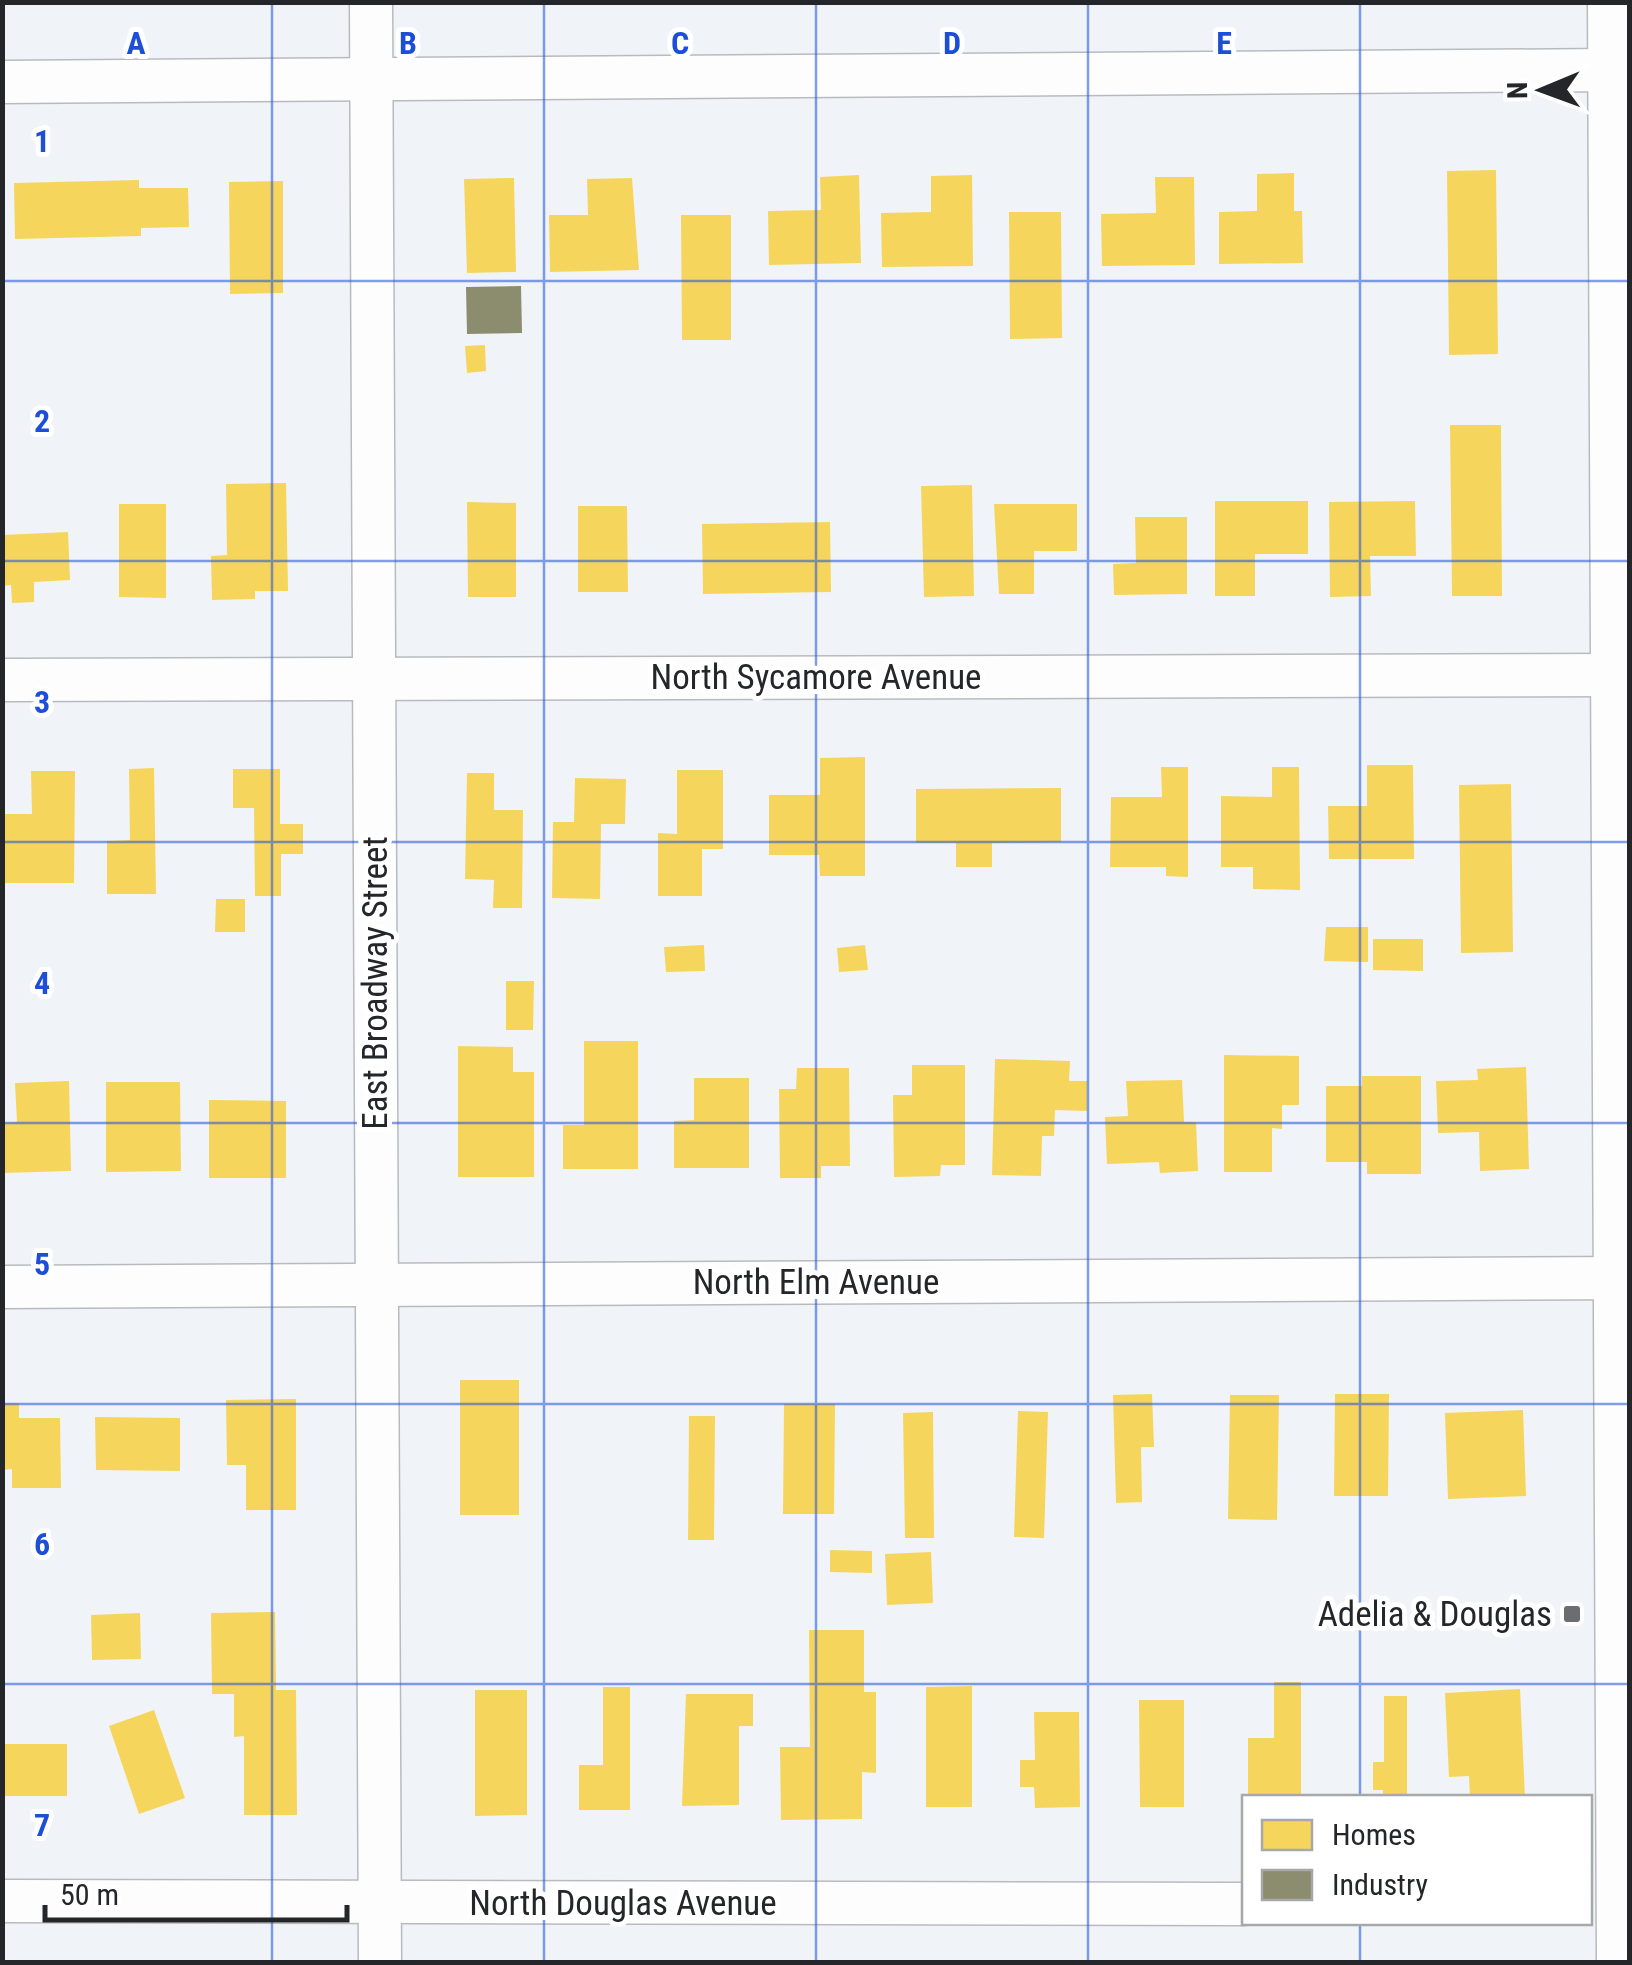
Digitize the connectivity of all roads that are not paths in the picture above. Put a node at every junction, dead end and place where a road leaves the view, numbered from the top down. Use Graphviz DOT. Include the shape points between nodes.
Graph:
graph roads {
  1 [pos="371,2"];
  2 [pos="1609,2"];
  3 [pos="1609,70"];
  4 [pos="371,78"];
  5 [pos="2,82"];
  6 [pos="1621,675"];
  7 [pos="374,678"];
  8 [pos="2,680"];
  9 [pos="1622,1278"];
  10 [pos="376,1285"];
  11 [pos="2,1286"];
  12 [pos="2,1901"];
  13 [pos="380,1903"];
  14 [pos="1242,1904"];
  15 [pos="1612,1904"];
  16 [pos="380,1962"];
  17 [pos="1618,1962"];
  1 -- 4 [label="street, East Broadway Street"];
  2 -- 3 [label="street"];
  3 -- 4 [label="street"];
  3 -- 6 [label="street"];
  4 -- 5 [label="street"];
  4 -- 7 [label="street, East Broadway Street"];
  6 -- 7 [label="street, North Sycamore Avenue"];
  6 -- 9 [label="street"];
  7 -- 8 [label="street, North Sycamore Avenue"];
  7 -- 10 [label="street, East Broadway Street"];
  9 -- 10 [label="street, North Elm Avenue"];
  9 -- 15 [label="street"];
  10 -- 11 [label="street, North Elm Avenue"];
  10 -- 13 [label="street, East Broadway Street"];
  12 -- 13 [label="street, North Douglas Avenue"];
  13 -- 14 [label="street, North Douglas Avenue"];
  13 -- 16 [label="street, East Broadway Street"];
  15 -- 17 [label="street"];
}
